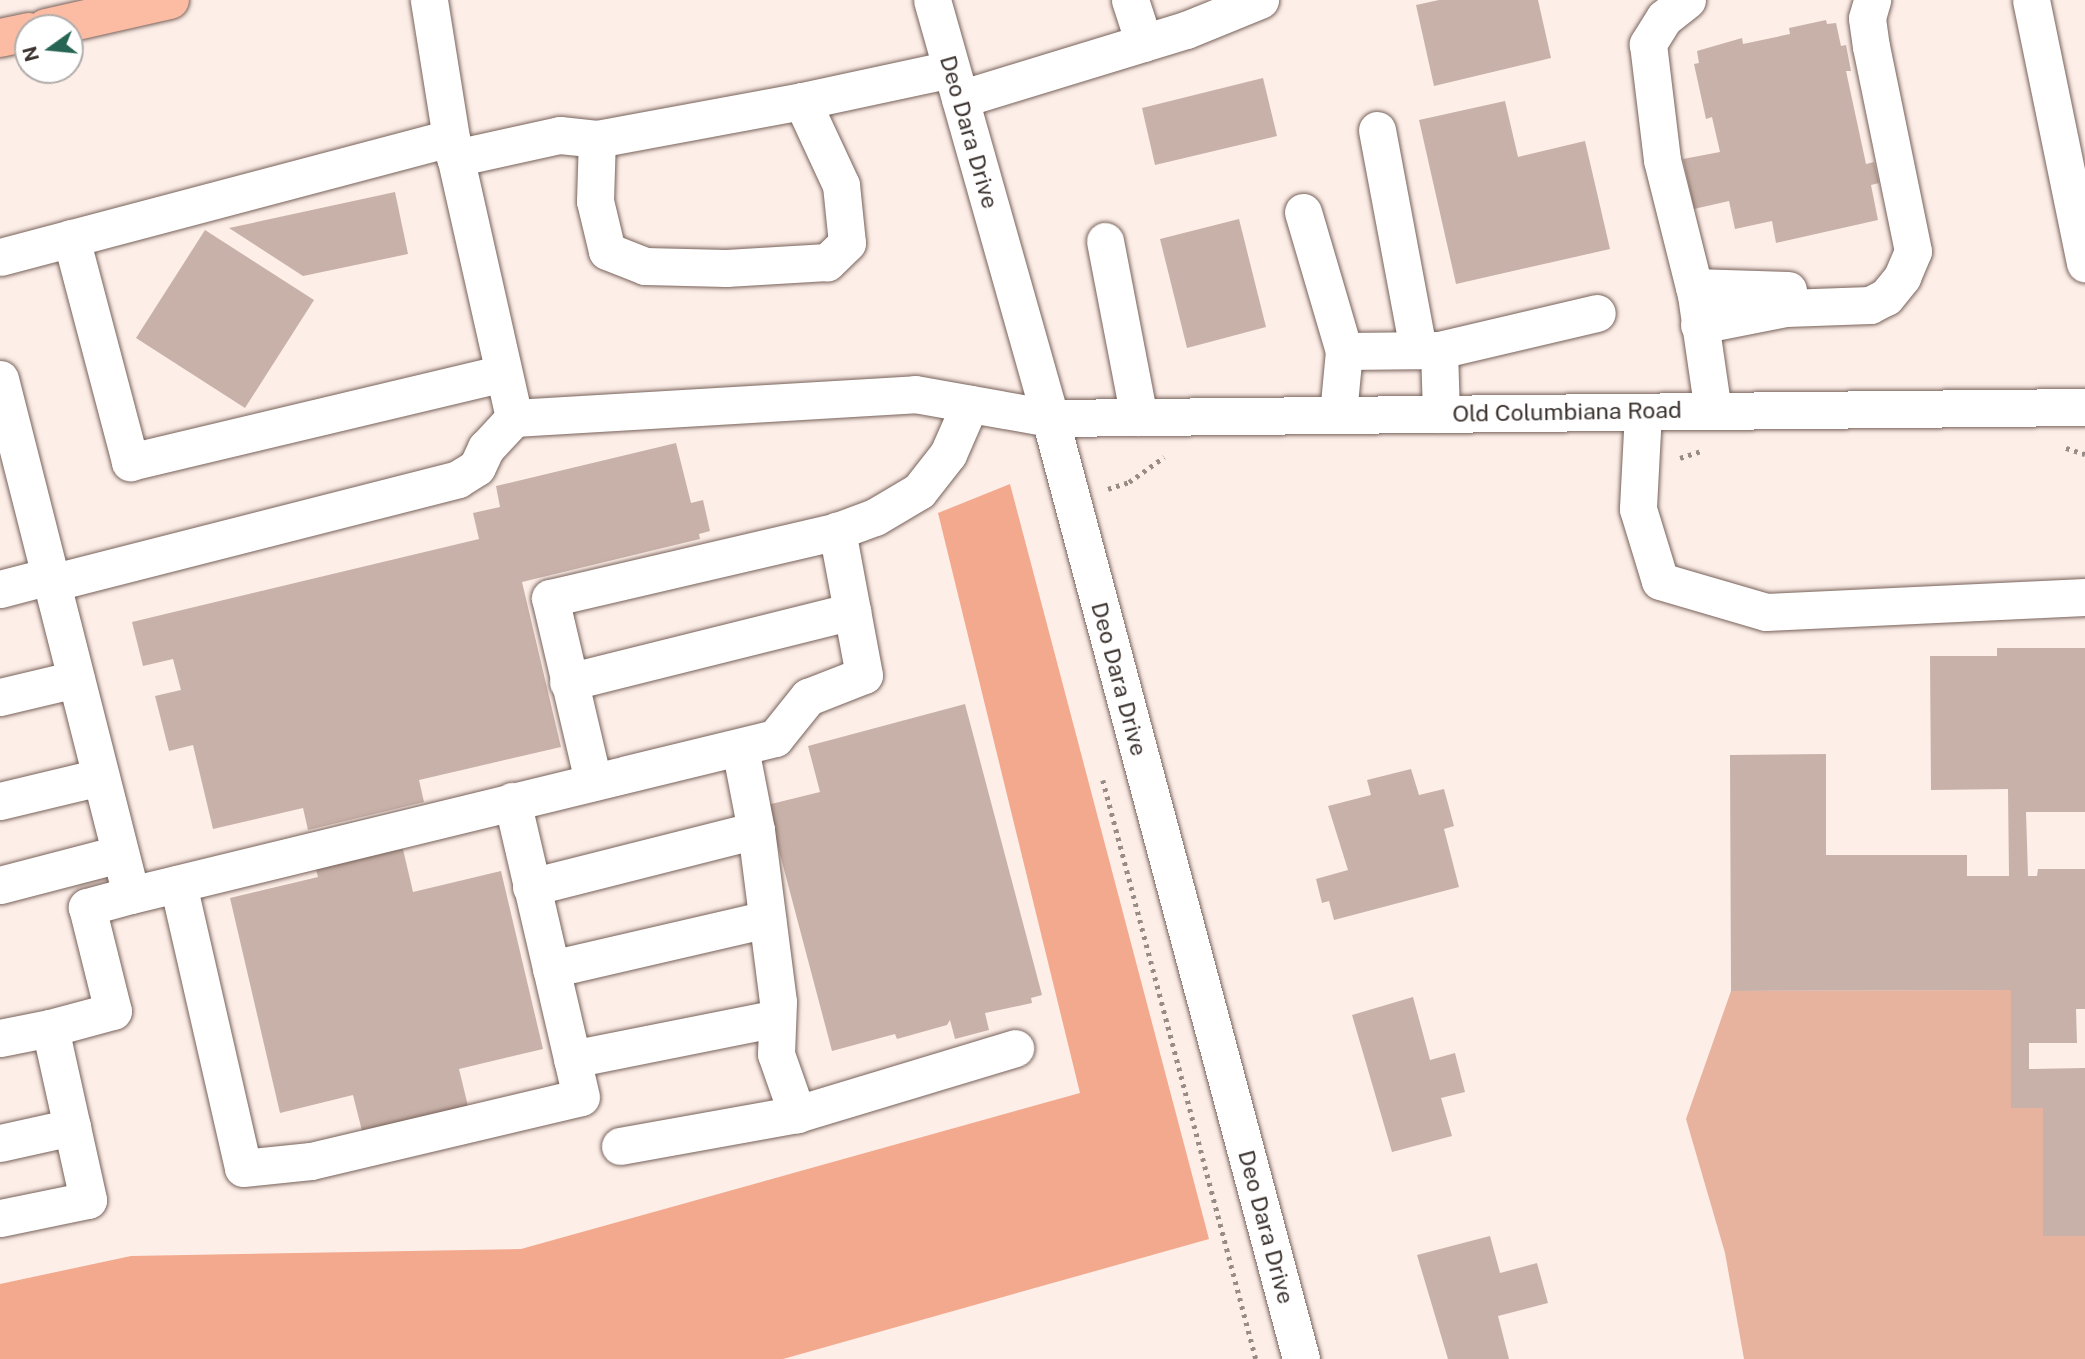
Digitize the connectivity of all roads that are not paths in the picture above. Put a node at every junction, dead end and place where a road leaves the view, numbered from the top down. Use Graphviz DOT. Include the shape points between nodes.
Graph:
graph roads {
  1 [pos="170,0"];
  2 [pos="429,0"];
  3 [pos="932,0"];
  4 [pos="1130,0"];
  5 [pos="1260,0"];
  6 [pos="1687,0"];
  7 [pos="1851,0"];
  8 [pos="1872,0"];
  9 [pos="2031,0"];
  10 [pos="84,19"];
  11 [pos="1144,43"];
  12 [pos="956,84"];
  13 [pos="802,101"];
  14 [pos="1377,130"];
  15 [pos="597,139"];
  16 [pos="453,148"];
  17 [pos="1303,212"];
  18 [pos="71,238"];
  19 [pos="1105,241"];
  20 [pos="2084,252"];
  21 [pos="0,257"];
  22 [pos="1694,287"];
  23 [pos="1597,313"];
  24 [pos="1699,325"];
  25 [pos="1429,350"];
  26 [pos="1344,351"];
  27 [pos="503,373"];
  28 [pos="0,379"];
  29 [pos="970,404"];
  30 [pos="2085,407"];
  31 [pos="1713,411"];
  32 [pos="1643,412"];
  33 [pos="1441,414"];
  34 [pos="1338,415"];
  35 [pos="1139,417"];
  36 [pos="513,418"];
  37 [pos="1050,418"];
  38 [pos="9,451"];
  39 [pos="837,531"];
  40 [pos="50,579"];
  41 [pos="0,589"];
  42 [pos="2085,597"];
  43 [pos="852,611"];
  44 [pos="76,679"];
  45 [pos="568,682"];
  46 [pos="0,697"];
  47 [pos="740,748"];
  48 [pos="100,777"];
  49 [pos="593,781"];
  50 [pos="0,801"];
  51 [pos="512,801"];
  52 [pos="756,830"];
  53 [pos="119,854"];
  54 [pos="178,884"];
  55 [pos="0,885"];
  56 [pos="531,887"];
  57 [pos="131,895"];
  58 [pos="767,919"];
  59 [pos="551,970"];
  60 [pos="777,1018"];
  61 [pos="50,1028"];
  62 [pos="0,1038"];
  63 [pos="1015,1048"];
  64 [pos="572,1059"];
  65 [pos="797,1114"];
  66 [pos="72,1128"];
  67 [pos="0,1143"];
  68 [pos="620,1146"];
  69 [pos="0,1218"];
  70 [pos="1301,1359"];
  1 -- 10 [label="main road"];
  2 -- 16 [label="street"];
  3 -- 12 [label="street, Deo Dara Drive"];
  4 -- 11 [label="street"];
  5 -- 11 [label="street"];
  6 -- 22 [label="street" via="1664,18 1648,44 1662,160"];
  7 -- 22 [label="street" via="1847,27 1895,236 1889,259 1877,277 1856,286"];
  8 -- 24 [label="street" via="1867,18 1871,47 1913,251 1902,277 1886,297 1870,306 1786,308"];
  9 -- 20 [label="street"];
  11 -- 12 [label="street"];
  12 -- 13 [label="street"];
  12 -- 37 [label="street, Deo Dara Drive"];
  13 -- 15 [label="street"];
  13 -- 15 [label="street" via="841,185 847,243 827,262 645,266 607,251 595,201"];
  14 -- 25 [label="street"];
  15 -- 16 [label="street" via="559,135"];
  16 -- 18 [label="street"];
  16 -- 27 [label="street"];
  17 -- 26 [label="street"];
  18 -- 21 [label="street"];
  18 -- 27 [label="street" via="130,462"];
  19 -- 35 [label="street"];
  22 -- 24 [label="street"];
  23 -- 25 [label="street"];
  24 -- 31 [label="street"];
  25 -- 26 [label="street"];
  25 -- 33 [label="street"];
  26 -- 34 [label="street"];
  27 -- 36 [label="street"];
  28 -- 38 [label="street"];
  29 -- 36 [label="street, Old Columbiana Road" via="915,394"];
  29 -- 37 [label="street, Old Columbiana Road"];
  29 -- 39 [label="street" via="948,454 919,491 875,517"];
  30 -- 31 [label="street, Old Columbiana Road"];
  31 -- 32 [label="street, Old Columbiana Road"];
  32 -- 33 [label="street, Old Columbiana Road"];
  32 -- 42 [label="street" via="1639,509 1660,581 1766,612"];
  33 -- 34 [label="street, Old Columbiana Road"];
  34 -- 35 [label="street, Old Columbiana Road"];
  35 -- 37 [label="street, Old Columbiana Road"];
  36 -- 40 [label="street" via="486,448 477,467 458,480"];
  37 -- 70 [label="street, Deo Dara Drive"];
  38 -- 40 [label="street"];
  39 -- 43 [label="street"];
  39 -- 45 [label="street" via="550,598"];
  40 -- 41 [label="street"];
  40 -- 44 [label="street"];
  43 -- 45 [label="street"];
  43 -- 47 [label="street" via="864,676 808,697 775,738"];
  44 -- 46 [label="street"];
  44 -- 48 [label="street"];
  45 -- 49 [label="street"];
  47 -- 49 [label="street"];
  47 -- 52 [label="street"];
  48 -- 50 [label="street"];
  48 -- 53 [label="street"];
  49 -- 51 [label="street"];
  51 -- 54 [label="street"];
  51 -- 56 [label="street"];
  52 -- 56 [label="street"];
  52 -- 58 [label="street"];
  53 -- 55 [label="street"];
  53 -- 57 [label="street"];
  54 -- 57 [label="street"];
  54 -- 64 [label="street" via="243,1168 312,1161 581,1097"];
  56 -- 59 [label="street"];
  57 -- 61 [label="street" via="88,907 113,1011"];
  58 -- 59 [label="street"];
  58 -- 60 [label="street"];
  59 -- 64 [label="street"];
  60 -- 64 [label="street"];
  60 -- 65 [label="street" via="776,1054"];
  61 -- 62 [label="street"];
  61 -- 66 [label="street"];
  63 -- 65 [label="street"];
  65 -- 68 [label="street"];
  66 -- 67 [label="street"];
  66 -- 69 [label="street" via="88,1200"];
}
